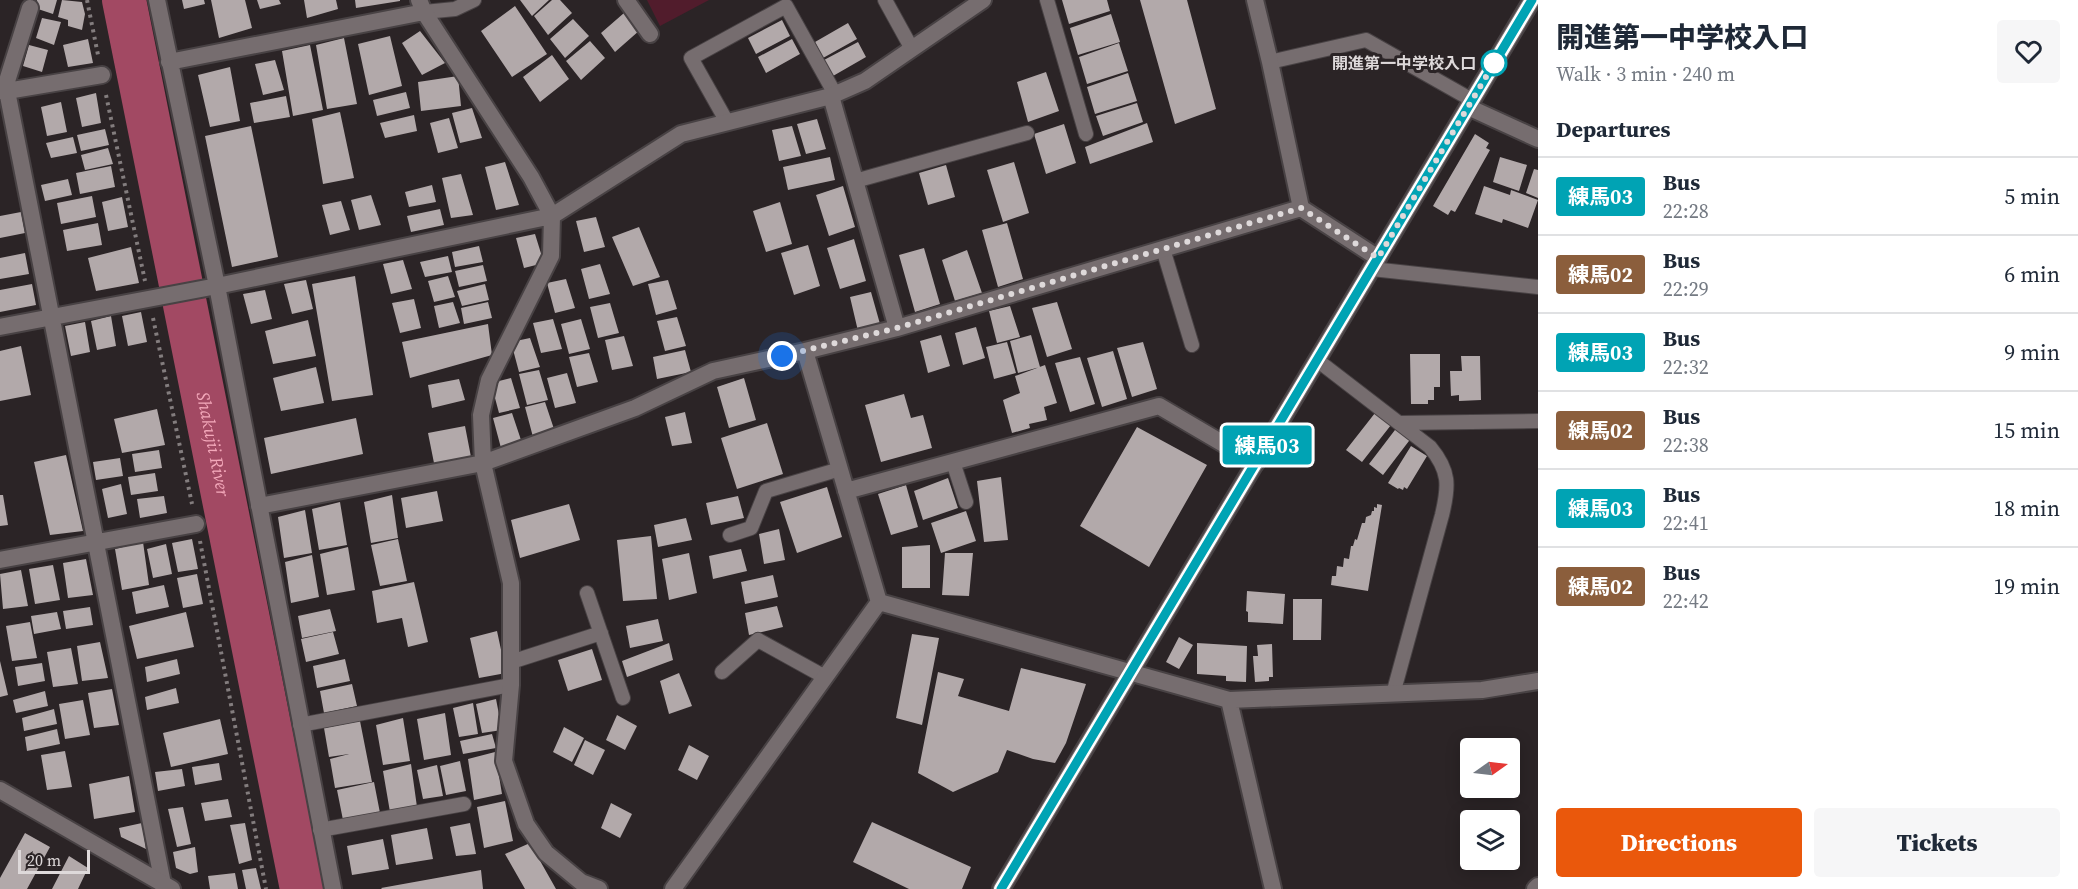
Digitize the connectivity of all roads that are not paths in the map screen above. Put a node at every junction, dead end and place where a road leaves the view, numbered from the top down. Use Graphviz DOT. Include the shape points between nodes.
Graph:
graph roads {
  1 [pos="157,0"];
  2 [pos="474,0"];
  3 [pos="626,0"];
  4 [pos="885,0"];
  5 [pos="983,0"];
  6 [pos="1047,0"];
  7 [pos="1255,0"];
  8 [pos="1532,0"];
  9 [pos="421,6"];
  10 [pos="30,8"];
  11 [pos="650,34"];
  12 [pos="912,49"];
  13 [pos="169,62"];
  14 [pos="1270,63"];
  15 [pos="102,75"];
  16 [pos="4,91"];
  17 [pos="833,95"];
  18 [pos="1470,104"];
  19 [pos="727,122"];
  20 [pos="1027,133"];
  21 [pos="1086,134"];
  22 [pos="1538,139"];
  23 [pos="855,181"];
  24 [pos="1301,208"];
  25 [pos="552,216"];
  26 [pos="1163,249"];
  27 [pos="1375,263"];
  28 [pos="209,287"];
  29 [pos="1538,287"];
  30 [pos="52,317"];
  31 [pos="0,327"];
  32 [pos="897,328"];
  33 [pos="1192,345"];
  34 [pos="805,351"];
  35 [pos="1317,360"];
  36 [pos="1538,421"];
  37 [pos="1399,423"];
  38 [pos="953,462"];
  39 [pos="483,463"];
  40 [pos="1256,463"];
  41 [pos="840,469"];
  42 [pos="846,491"];
  43 [pos="966,502"];
  44 [pos="259,506"];
  45 [pos="196,524"];
  46 [pos="730,535"];
  47 [pos="96,542"];
  48 [pos="0,560"];
  49 [pos="587,592"];
  50 [pos="879,602"];
  51 [pos="601,633"];
  52 [pos="511,662"];
  53 [pos="722,672"];
  54 [pos="1131,672"];
  55 [pos="825,678"];
  56 [pos="1538,681"];
  57 [pos="511,685"];
  58 [pos="1393,694"];
  59 [pos="623,698"];
  60 [pos="1229,700"];
  61 [pos="300,725"];
  62 [pos="0,790"];
  63 [pos="464,804"];
  64 [pos="320,830"];
  65 [pos="1538,886"];
  66 [pos="166,887"];
  67 [pos="333,889"];
  68 [pos="599,889"];
  69 [pos="674,889"];
  70 [pos="1000,889"];
  71 [pos="1273,889"];
  72 [pos="1535,889"];
  1 -- 13 [label="street"];
  2 -- 9 [label="lane" via="455,9"];
  3 -- 11 [label="street"];
  4 -- 12 [label="lane"];
  5 -- 12 [label="street"];
  6 -- 21 [label="lane"];
  7 -- 14 [label="street"];
  8 -- 18 [label="street"];
  9 -- 13 [label="street"];
  9 -- 25 [label="street"];
  10 -- 16 [label="street"];
  12 -- 17 [label="street" via="865,81"];
  13 -- 28 [label="street"];
  14 -- 18 [label="lane" via="1366,40"];
  14 -- 24 [label="street"];
  15 -- 16 [label="street"];
  16 -- 30 [label="street"];
  17 -- 19 [label="street"];
  17 -- 19 [label="lane" via="786,6 691,58"];
  17 -- 23 [label="street"];
  18 -- 22 [label="street"];
  18 -- 27 [label="street"];
  19 -- 25 [label="street" via="681,134"];
  20 -- 23 [label="lane"];
  23 -- 32 [label="street"];
  24 -- 26 [label="street"];
  24 -- 27 [label="street"];
  25 -- 28 [label="street"];
  25 -- 39 [label="street" via="551,256 489,380 481,415"];
  26 -- 32 [label="street"];
  26 -- 33 [label="lane"];
  27 -- 29 [label="lane"];
  27 -- 35 [label="street"];
  28 -- 30 [label="street"];
  28 -- 44 [label="street"];
  30 -- 31 [label="street"];
  30 -- 47 [label="street"];
  32 -- 34 [label="street"];
  34 -- 39 [label="street" via="713,371 635,408"];
  34 -- 41 [label="street"];
  35 -- 37 [label="lane"];
  35 -- 40 [label="street"];
  36 -- 37 [label="lane"];
  37 -- 58 [label="lane" via="1441,460 1447,492"];
  38 -- 40 [label="street" via="1159,406"];
  38 -- 42 [label="street"];
  38 -- 43 [label="lane"];
  39 -- 44 [label="street"];
  39 -- 52 [label="street" via="511,583"];
  40 -- 54 [label="street"];
  41 -- 42 [label="street"];
  41 -- 46 [label="lane" via="766,491 751,528"];
  42 -- 50 [label="street"];
  44 -- 61 [label="street"];
  45 -- 47 [label="street"];
  47 -- 48 [label="street"];
  47 -- 66 [label="street"];
  49 -- 51 [label="lane"];
  50 -- 54 [label="street"];
  50 -- 55 [label="street"];
  51 -- 52 [label="lane"];
  51 -- 59 [label="lane"];
  52 -- 57 [label="street"];
  53 -- 55 [label="lane" via="758,640"];
  54 -- 60 [label="street"];
  54 -- 70 [label="street"];
  55 -- 69 [label="street"];
  56 -- 58 [label="street" via="1482,690"];
  57 -- 61 [label="lane"];
  57 -- 68 [label="street" via="504,762 526,824 546,853 581,882"];
  58 -- 60 [label="street"];
  60 -- 71 [label="street"];
  61 -- 64 [label="street"];
  62 -- 66 [label="street"];
  63 -- 64 [label="lane"];
  64 -- 67 [label="street"];
  65 -- 72 [label="street"];
}
